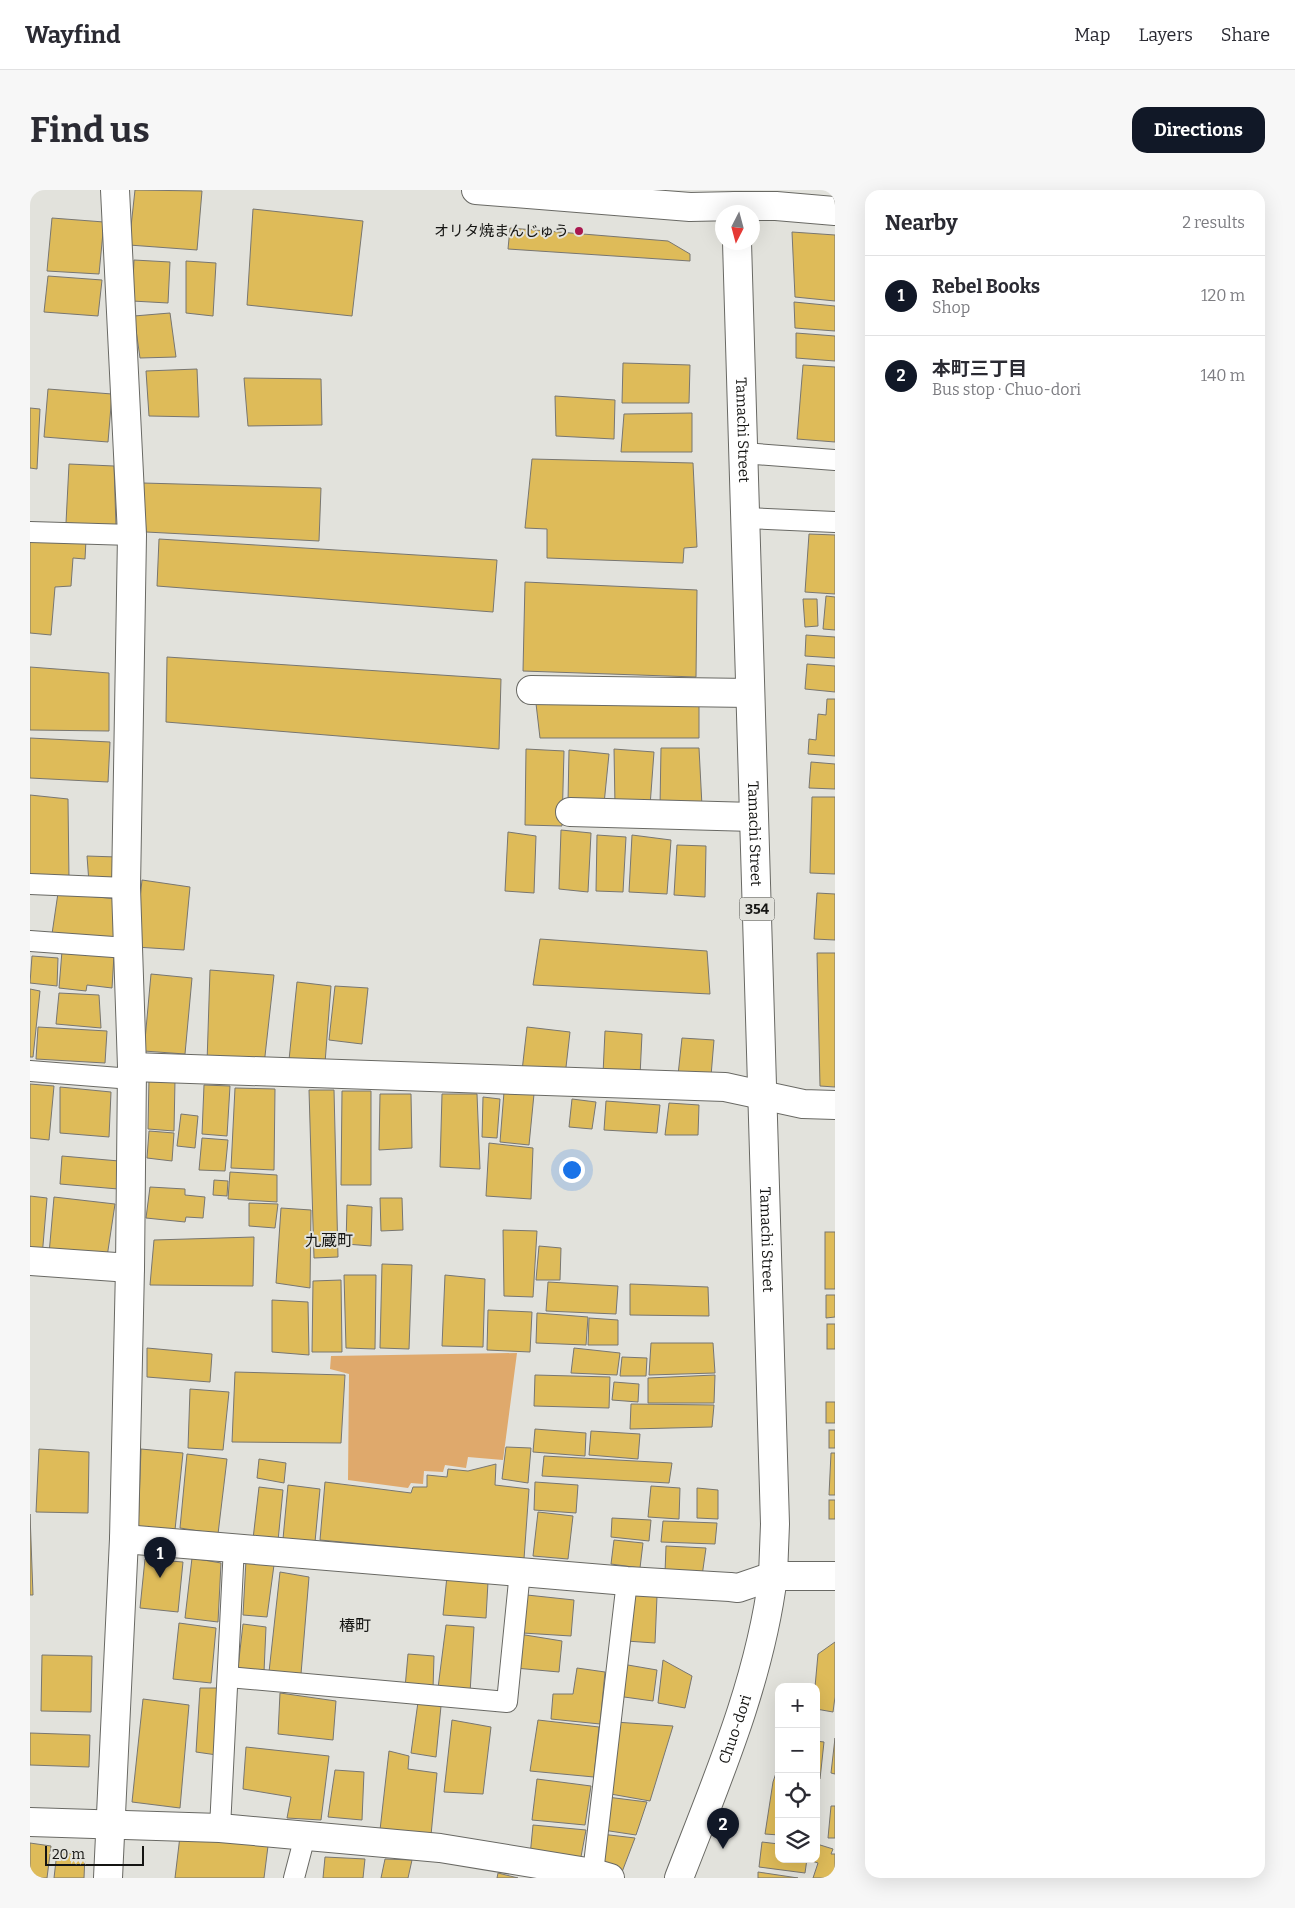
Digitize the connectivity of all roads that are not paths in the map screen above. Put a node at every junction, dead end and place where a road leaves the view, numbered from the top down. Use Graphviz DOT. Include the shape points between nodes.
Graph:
graph roads {
  1 [pos="115,190"];
  2 [pos="482,190"];
  3 [pos="760,207"];
  4 [pos="715,208"];
  5 [pos="835,211"];
  6 [pos="737,250"];
  7 [pos="743,453"];
  8 [pos="835,460"];
  9 [pos="745,518"];
  10 [pos="835,522"];
  11 [pos="30,532"];
  12 [pos="132,535"];
  13 [pos="531,690"];
  14 [pos="750,693"];
  15 [pos="570,812"];
  16 [pos="754,817"];
  17 [pos="30,884"];
  18 [pos="126,888"];
  19 [pos="30,941"];
  20 [pos="127,948"];
  21 [pos="30,1071"];
  22 [pos="132,1073"];
  23 [pos="762,1095"];
  24 [pos="835,1105"];
  25 [pos="30,1261"];
  26 [pos="130,1268"];
  27 [pos="124,1539"];
  28 [pos="234,1546"];
  29 [pos="520,1571"];
  30 [pos="773,1576"];
  31 [pos="835,1576"];
  32 [pos="627,1581"];
  33 [pos="228,1677"];
  34 [pos="30,1822"];
  35 [pos="110,1824"];
  36 [pos="220,1828"];
  37 [pos="305,1836"];
  38 [pos="601,1875"];
  39 [pos="108,1878"];
  40 [pos="294,1878"];
  41 [pos="679,1878"];
  1 -- 12 [label="main road"];
  2 -- 4 [label="main road"];
  3 -- 5 [label="main road"];
  6 -- 7 [label="main road, Tamachi Street / 354"];
  7 -- 8 [label="lane"];
  7 -- 9 [label="main road, Tamachi Street / 354"];
  9 -- 10 [label="lane"];
  9 -- 14 [label="main road, Tamachi Street / 354"];
  11 -- 12 [label="lane"];
  12 -- 18 [label="main road"];
  13 -- 14 [label="main road"];
  14 -- 16 [label="main road, Tamachi Street / 354"];
  15 -- 16 [label="main road"];
  16 -- 23 [label="main road, Tamachi Street / 354"];
  17 -- 18 [label="lane"];
  18 -- 20 [label="main road"];
  19 -- 20 [label="lane"];
  20 -- 22 [label="main road"];
  21 -- 22 [label="lane"];
  22 -- 23 [label="main road" via="724,1087"];
  22 -- 26 [label="main road"];
  23 -- 24 [label="main road" via="803,1104"];
  23 -- 30 [label="main road, Tamachi Street / 354" via="775,1524"];
  25 -- 26 [label="main road"];
  26 -- 27 [label="main road"];
  27 -- 28 [label="main road"];
  27 -- 35 [label="main road"];
  28 -- 29 [label="main road"];
  28 -- 33 [label="lane"];
  29 -- 32 [label="main road"];
  29 -- 33 [label="lane" via="507,1702"];
  30 -- 31 [label="main road"];
  30 -- 32 [label="main road" via="738,1588"];
  30 -- 41 [label="main road, Chuo-dori" via="765,1629 749,1687"];
  32 -- 38 [label="lane"];
  33 -- 36 [label="lane"];
  34 -- 35 [label="main road"];
  35 -- 36 [label="main road"];
  35 -- 39 [label="main road"];
  36 -- 37 [label="main road"];
  37 -- 38 [label="main road" via="440,1848"];
  37 -- 40 [label="lane"];
}
